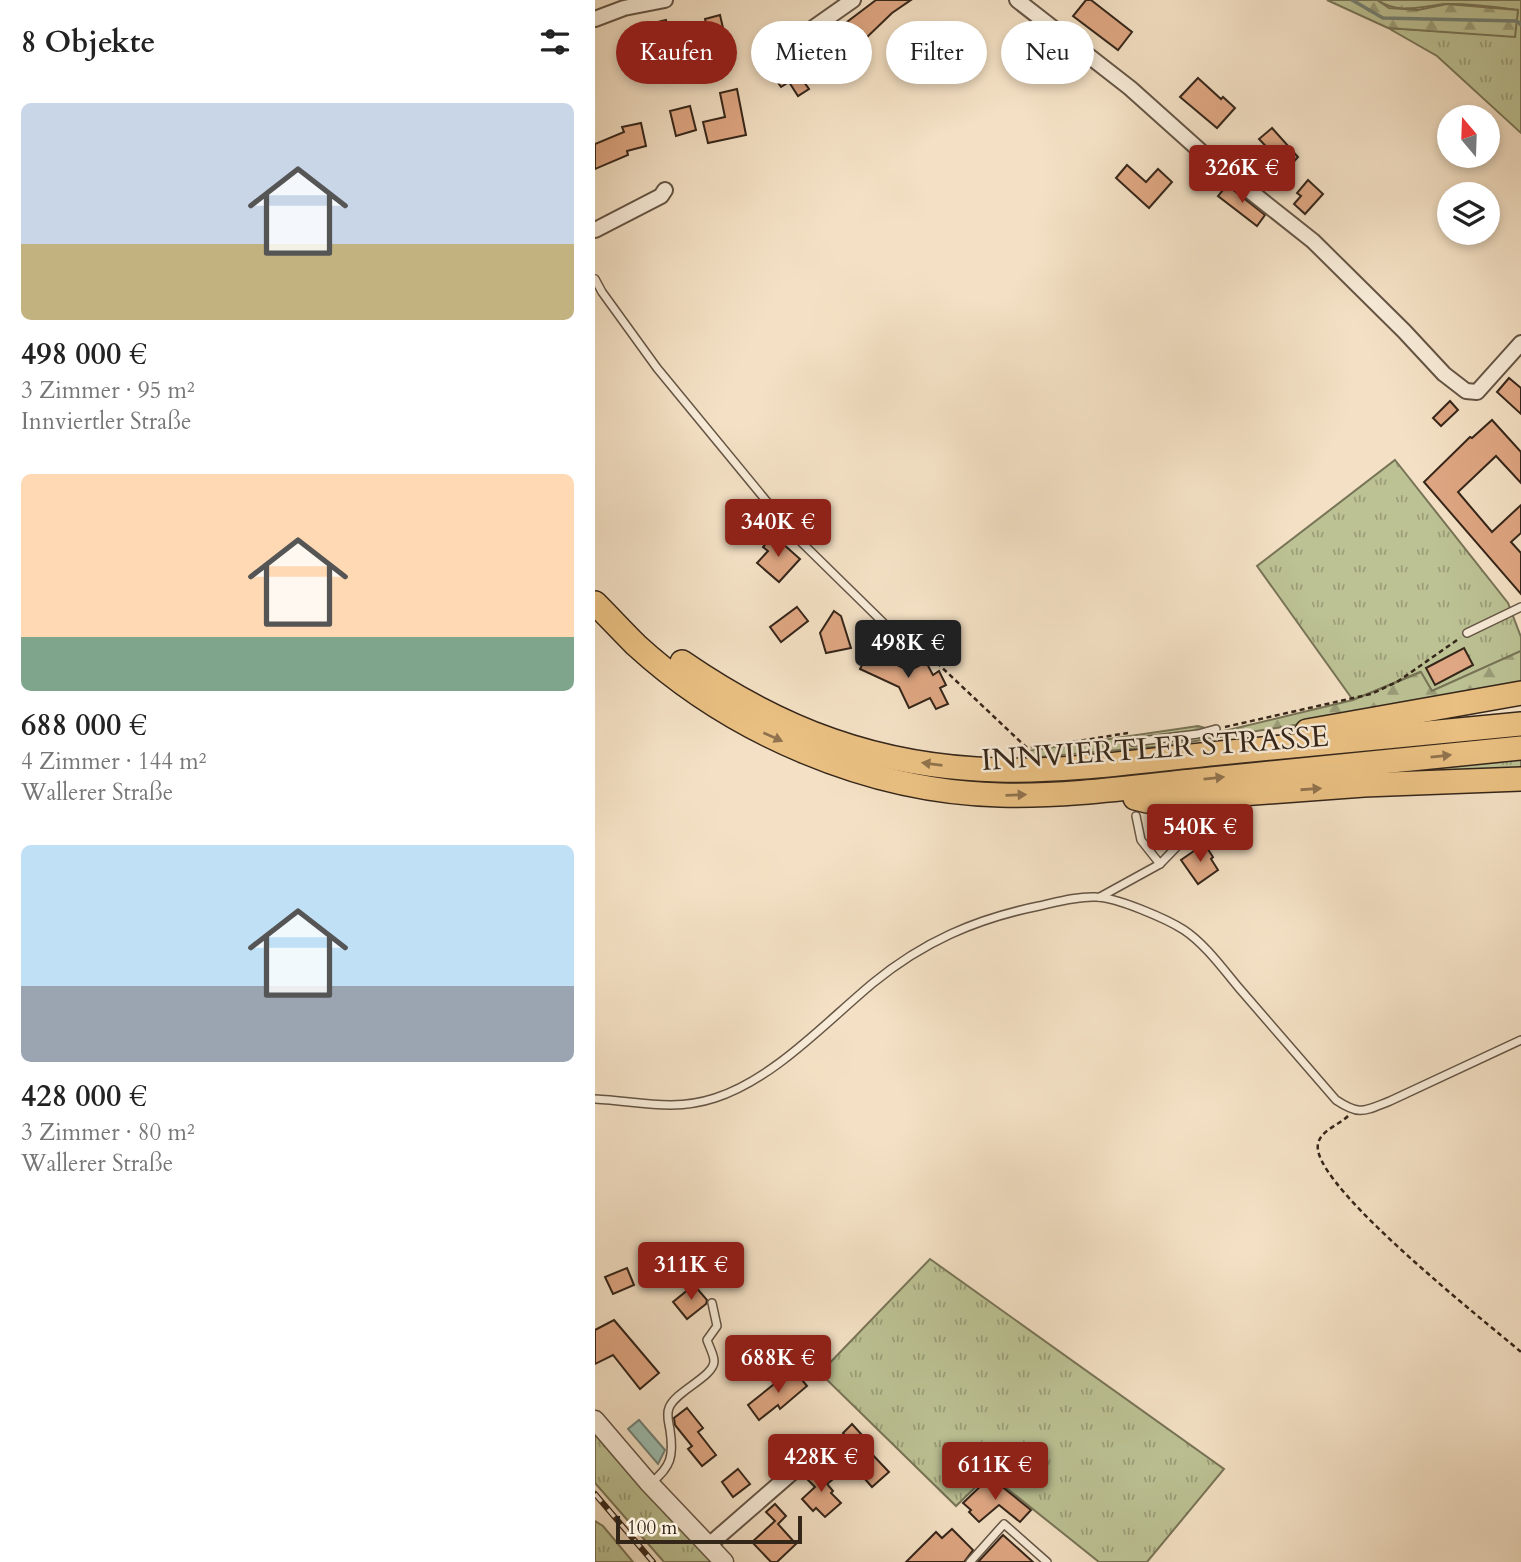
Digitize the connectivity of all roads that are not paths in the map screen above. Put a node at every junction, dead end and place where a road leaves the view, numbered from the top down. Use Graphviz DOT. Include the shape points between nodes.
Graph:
graph roads {
  1 [pos="665,0"];
  2 [pos="853,0"];
  3 [pos="1017,0"];
  4 [pos="625,4"];
  5 [pos="595,19"];
  6 [pos="823,21"];
  7 [pos="665,190"];
  8 [pos="595,230"];
  9 [pos="595,279"];
  10 [pos="1521,343"];
  11 [pos="595,584"];
  12 [pos="595,603"];
  13 [pos="1521,607"];
  14 [pos="1467,633"];
  15 [pos="902,641"];
  16 [pos="1521,693"];
  17 [pos="1521,724"];
  18 [pos="1216,729"];
  19 [pos="1133,742"];
  20 [pos="1521,748"];
  21 [pos="1220,753"];
  22 [pos="1521,779"];
  23 [pos="1098,790"];
  24 [pos="1136,816"];
  25 [pos="1194,829"];
  26 [pos="1160,864"];
  27 [pos="1100,897"];
  28 [pos="1521,1040"];
  29 [pos="595,1099"];
  30 [pos="712,1303"];
  31 [pos="595,1420"];
  32 [pos="803,1464"];
  33 [pos="650,1484"];
  34 [pos="709,1545"];
  35 [pos="724,1562"];
  36 [pos="970,1562"];
  37 [pos="1047,1562"];
  1 -- 4 [label="street"];
  2 -- 6 [label="street"];
  3 -- 10 [label="street" via="1313,241 1466,391 1477,392"];
  4 -- 5 [label="street"];
  7 -- 8 [label="street"];
  9 -- 15 [label="lane" via="657,368 796,537"];
  21 -- 11 [label="main road, INNVIERTLER STRASSE, one-way" via="998,770 915,762 847,746 783,723 723,691 639,628"];
  12 -- 23 [label="main road, INNVIERTLER STRASSE, one-way" via="636,645 713,704 756,729 849,768 957,792 1000,795"];
  13 -- 14 [label="lane"];
  16 -- 21 [label="main road" via="1251,740"];
  17 -- 21 [label="main road, INNVIERTLER STRASSE"];
  18 -- 19 [label="lane"];
  23 -- 20 [label="main road, INNVIERTLER STRASSE, one-way"];
  23 -- 22 [label="main road, one-way" via="1147,800"];
  24 -- 26 [label="lane" via="1141,840"];
  25 -- 26 [label="lane"];
  26 -- 27 [label="lane"];
  27 -- 28 [label="lane" via="1165,919 1187,932 1336,1100 1353,1111 1369,1110"];
  27 -- 29 [label="lane" via="1027,908 946,935 909,956 758,1077 718,1097 686,1106"];
  30 -- 33 [label="lane" via="717,1326 707,1340 714,1362 711,1370 669,1406 670,1462"];
  31 -- 33 [label="street"];
  32 -- 34 [label="street"];
  33 -- 34 [label="street"];
  34 -- 35 [label="street"];
  36 -- 37 [label="lane" via="1004,1524"];
}
